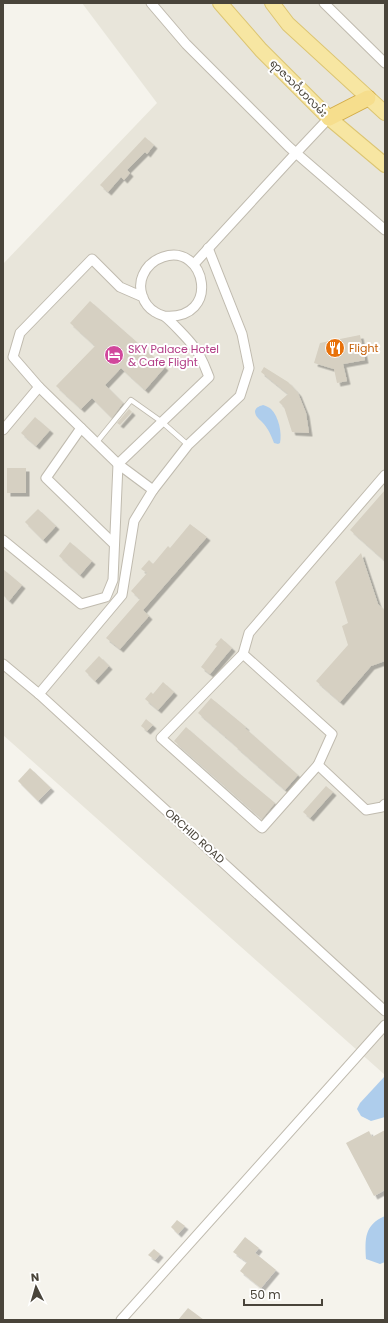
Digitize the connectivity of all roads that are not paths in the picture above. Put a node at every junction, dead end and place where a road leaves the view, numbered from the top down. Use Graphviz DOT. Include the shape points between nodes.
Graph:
graph roads {
  1 [pos="151,3"];
  2 [pos="220,3"];
  3 [pos="272,3"];
  4 [pos="324,3"];
  5 [pos="385,63"];
  6 [pos="368,98"];
  7 [pos="385,113"];
  8 [pos="330,118"];
  9 [pos="296,153"];
  10 [pos="385,166"];
  11 [pos="385,230"];
  12 [pos="208,248"];
  13 [pos="194,264"];
  14 [pos="142,296"];
  15 [pos="164,316"];
  16 [pos="39,387"];
  17 [pos="162,422"];
  18 [pos="81,428"];
  19 [pos="3,430"];
  20 [pos="96,443"];
  21 [pos="188,445"];
  22 [pos="118,464"];
  23 [pos="385,475"];
  24 [pos="153,490"];
  25 [pos="3,540"];
  26 [pos="114,544"];
  27 [pos="243,654"];
  28 [pos="3,664"];
  29 [pos="39,694"];
  30 [pos="318,765"];
  31 [pos="384,806"];
  32 [pos="385,1010"];
  33 [pos="385,1025"];
  34 [pos="121,1320"];
  1 -- 9 [label="street" via="186,44"];
  2 -- 8 [label="main road, ရာဇသင်္ဂဟလမ်း" via="261,50"];
  3 -- 6 [label="main road" via="288,24"];
  4 -- 5 [label="street"];
  6 -- 7 [label="main road"];
  6 -- 8 [label="highway"];
  8 -- 9 [label="street"];
  8 -- 10 [label="main road, ရာဇသင်္ဂဟလမ်း"];
  9 -- 11 [label="street"];
  9 -- 12 [label="street"];
  12 -- 13 [label="street"];
  12 -- 21 [label="street" via="242,334 249,368 240,396"];
  13 -- 14 [label="street" via="185,258 175,256 155,260 143,276"];
  13 -- 15 [label="street" via="200,272 202,282 199,302 184,315"];
  14 -- 15 [label="street" via="147,306"];
  14 -- 16 [label="street" via="120,287 92,259 20,333 13,357"];
  15 -- 17 [label="street" via="195,347 210,377"];
  16 -- 18 [label="street"];
  16 -- 19 [label="street"];
  17 -- 20 [label="lane" via="131,400"];
  17 -- 21 [label="lane"];
  17 -- 22 [label="street"];
  18 -- 20 [label="street"];
  18 -- 26 [label="street" via="46,478"];
  20 -- 22 [label="street"];
  21 -- 24 [label="street"];
  22 -- 24 [label="street"];
  22 -- 26 [label="street"];
  23 -- 27 [label="street" via="249,633"];
  24 -- 29 [label="street" via="134,521 122,594"];
  25 -- 26 [label="street" via="81,604 106,597 113,580"];
  27 -- 30 [label="street" via="332,734"];
  27 -- 30 [label="street" via="160,738 262,828"];
  28 -- 29 [label="street, ORCHID ROAD"];
  29 -- 32 [label="street, ORCHID ROAD"];
  30 -- 31 [label="street" via="366,810"];
  33 -- 34 [label="street"];
}
